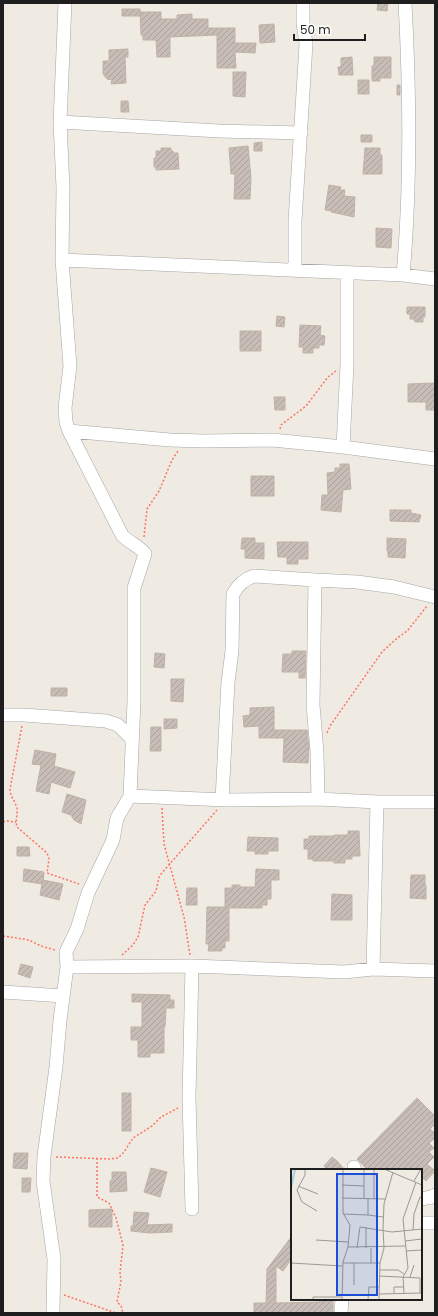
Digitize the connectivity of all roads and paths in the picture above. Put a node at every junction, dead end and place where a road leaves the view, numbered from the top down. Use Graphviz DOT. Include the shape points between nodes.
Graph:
graph roads {
  1 [pos="65,3"];
  2 [pos="302,3"];
  3 [pos="406,3"];
  4 [pos="60,122"];
  5 [pos="301,133"];
  6 [pos="62,260"];
  7 [pos="295,271"];
  8 [pos="347,272"];
  9 [pos="403,275"];
  10 [pos="435,279"];
  11 [pos="347,364"];
  12 [pos="69,431"];
  13 [pos="272,440"];
  14 [pos="344,447"];
  15 [pos="180,450"];
  16 [pos="435,459"];
  17 [pos="142,551"];
  18 [pos="315,580"];
  19 [pos="434,597"];
  20 [pos="24,714"];
  21 [pos="3,715"];
  22 [pos="132,739"];
  23 [pos="317,752"];
  24 [pos="130,796"];
  25 [pos="162,798"];
  26 [pos="318,799"];
  27 [pos="224,800"];
  28 [pos="377,802"];
  29 [pos="435,802"];
  30 [pos="3,822"];
  31 [pos="16,822"];
  32 [pos="170,863"];
  33 [pos="91,888"];
  34 [pos="3,936"];
  35 [pos="66,952"];
  36 [pos="119,966"];
  37 [pos="195,966"];
  38 [pos="67,967"];
  39 [pos="373,969"];
  40 [pos="435,971"];
  41 [pos="3,992"];
  42 [pos="63,996"];
  43 [pos="189,1098"];
  44 [pos="44,1156"];
  45 [pos="97,1158"];
  46 [pos="435,1195"];
  47 [pos="422,1199"];
  48 [pos="192,1209"];
  49 [pos="422,1223"];
  50 [pos="435,1223"];
  51 [pos="52,1291"];
  52 [pos="342,1300"];
  53 [pos="53,1313"];
  54 [pos="116,1313"];
  55 [pos="123,1313"];
  56 [pos="341,1313"];
  1 -- 4 [label="street"];
  2 -- 5 [label="street" via="306,44"];
  3 -- 9 [label="street" via="409,151"];
  4 -- 5 [label="street"];
  4 -- 6 [label="street" via="63,188"];
  5 -- 7 [label="street" via="295,221"];
  6 -- 7 [label="street"];
  6 -- 12 [label="street" via="70,366 65,408"];
  7 -- 8 [label="street"];
  8 -- 9 [label="street"];
  8 -- 11 [label="street"];
  9 -- 10 [label="street"];
  11 -- 13 [label="path" via="328,377 302,410 281,425"];
  11 -- 14 [label="street"];
  12 -- 13 [label="street" via="170,440"];
  12 -- 17 [label="street" via="122,535"];
  13 -- 14 [label="street"];
  14 -- 16 [label="street"];
  15 -- 17 [label="path" via="172,460 159,491 147,509"];
  17 -- 22 [label="street" via="144,558 134,588"];
  18 -- 19 [label="street" via="381,584"];
  18 -- 23 [label="street" via="313,705"];
  18 -- 27 [label="street" via="254,576 245,579 233,594"];
  19 -- 23 [label="path" via="408,630 382,652 330,726"];
  20 -- 21 [label="street"];
  20 -- 22 [label="street" via="106,721 118,725"];
  20 -- 31 [label="path" via="10,789 17,811"];
  22 -- 24 [label="street"];
  23 -- 26 [label="street"];
  24 -- 25 [label="street"];
  24 -- 33 [label="street" via="118,818 113,840"];
  25 -- 27 [label="street"];
  25 -- 32 [label="path" via="163,832"];
  26 -- 27 [label="street"];
  26 -- 28 [label="street"];
  27 -- 32 [label="path"];
  28 -- 29 [label="street"];
  28 -- 39 [label="street"];
  30 -- 31 [label="path"];
  31 -- 33 [label="path" via="17,827 47,853 47,873"];
  32 -- 36 [label="path" via="159,877 156,891 145,905 135,942 122,957"];
  32 -- 37 [label="path" via="184,917 189,953"];
  33 -- 35 [label="street"];
  34 -- 35 [label="path" via="29,940 47,948"];
  35 -- 38 [label="street"];
  36 -- 37 [label="street"];
  36 -- 38 [label="street"];
  37 -- 39 [label="street" via="344,972"];
  37 -- 43 [label="street"];
  38 -- 42 [label="street"];
  39 -- 40 [label="street"];
  41 -- 42 [label="street"];
  42 -- 44 [label="street"];
  43 -- 45 [label="path" via="132,1138 118,1158"];
  43 -- 48 [label="street"];
  44 -- 45 [label="path"];
  44 -- 51 [label="street" via="43,1181 54,1259"];
  45 -- 55 [label="path" via="96,1196 108,1202 116,1218 123,1245 117,1302"];
  46 -- 47 [label="street"];
  49 -- 50 [label="street"];
  51 -- 53 [label="street"];
  51 -- 54 [label="path"];
  52 -- 56 [label="street"];
}
